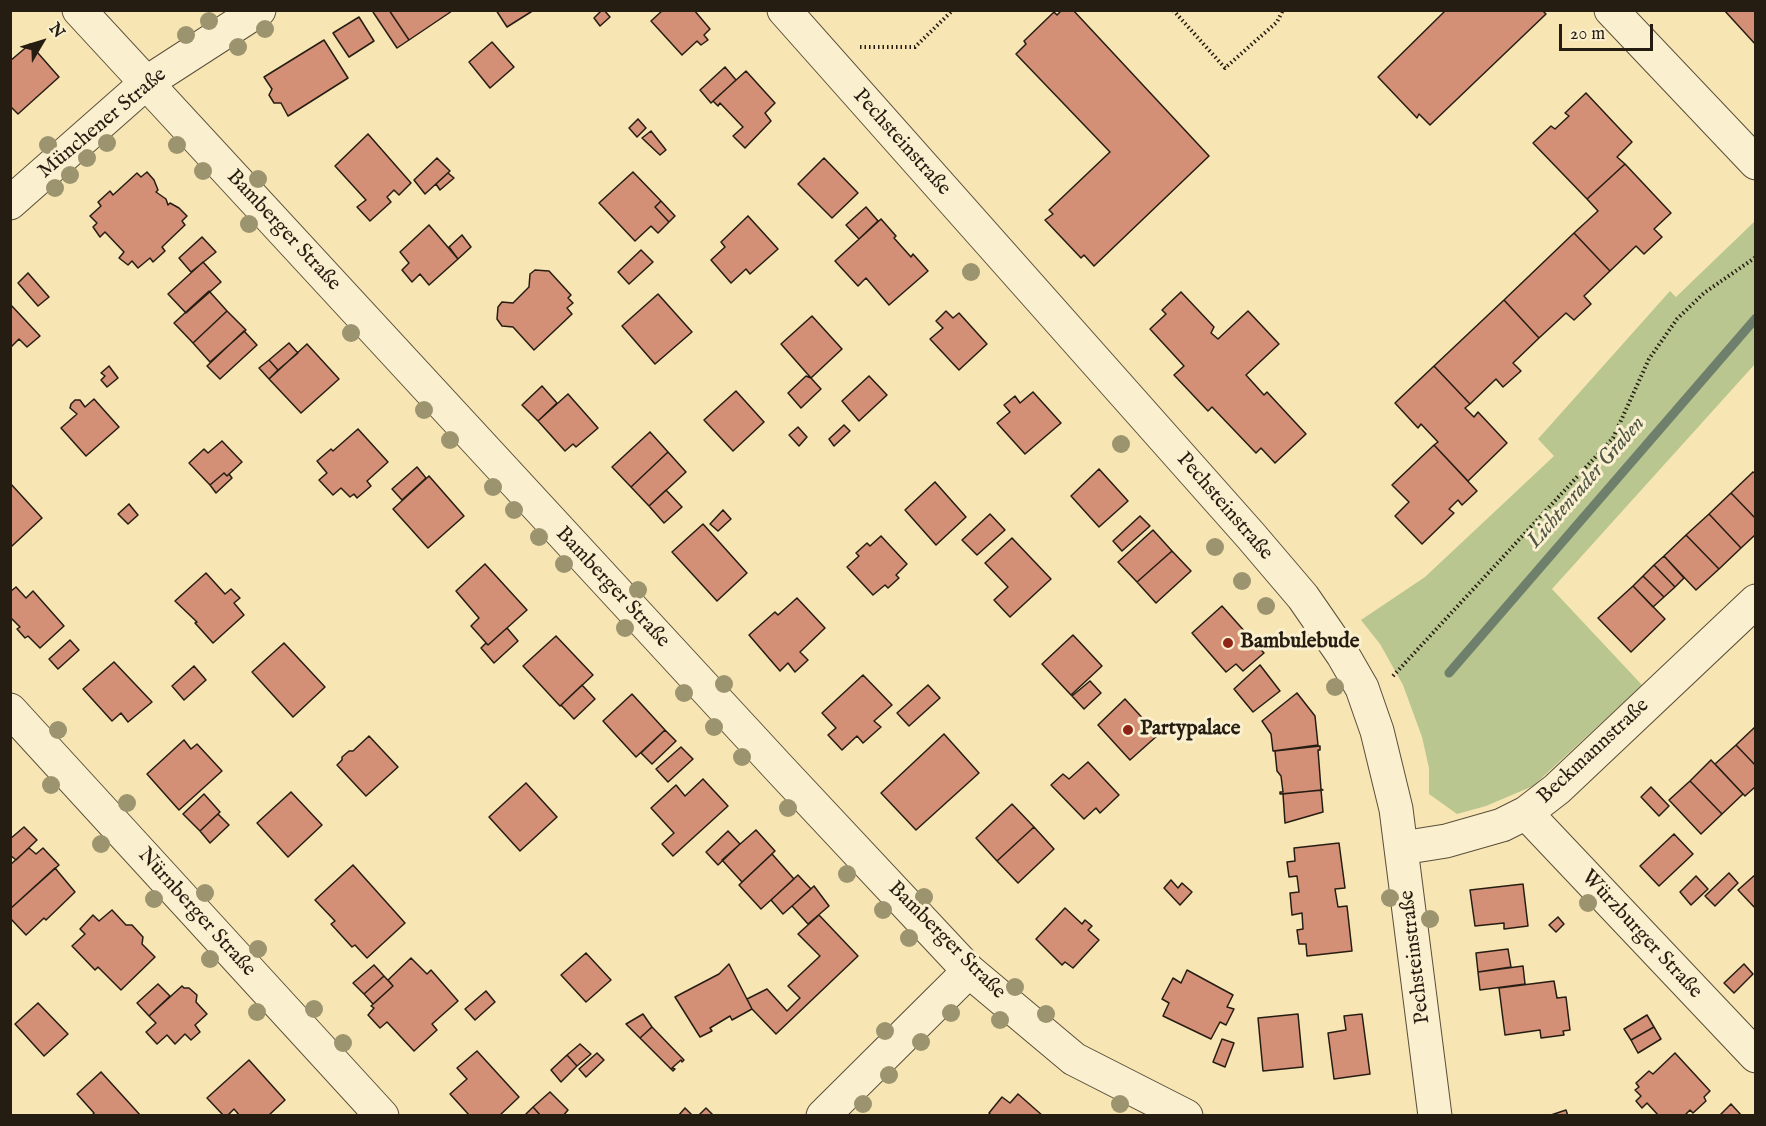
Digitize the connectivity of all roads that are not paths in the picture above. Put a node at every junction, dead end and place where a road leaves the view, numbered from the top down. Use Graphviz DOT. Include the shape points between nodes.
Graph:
graph roads {
  1 [pos="79,10"];
  2 [pos="259,10"];
  3 [pos="784,10"];
  4 [pos="1611,10"];
  5 [pos="146,83"];
  6 [pos="1755,163"];
  7 [pos="10,202"];
  8 [pos="1755,601"];
  9 [pos="10,710"];
  10 [pos="1526,813"];
  11 [pos="1402,848"];
  12 [pos="969,971"];
  13 [pos="1755,1056"];
  14 [pos="382,1116"];
  15 [pos="823,1116"];
  16 [pos="1186,1116"];
  17 [pos="1435,1116"];
  1 -- 5 [label="street, Bamberger Straße"];
  2 -- 5 [label="street, Münchener Straße"];
  3 -- 11 [label="street, Pechsteinstraße" via="1315,613 1362,688 1388,771"];
  4 -- 6 [label="street"];
  5 -- 7 [label="street, Münchener Straße"];
  5 -- 12 [label="street, Bamberger Straße"];
  8 -- 10 [label="street, Beckmannstraße" via="1557,789"];
  9 -- 14 [label="street, Nürnberger Straße"];
  10 -- 11 [label="street, Beckmannstraße" via="1502,825 1446,841"];
  10 -- 13 [label="street, Würzburger Straße"];
  11 -- 17 [label="street, Pechsteinstraße"];
  12 -- 15 [label="street"];
  12 -- 16 [label="street, Bamberger Straße" via="1074,1059"];
}
